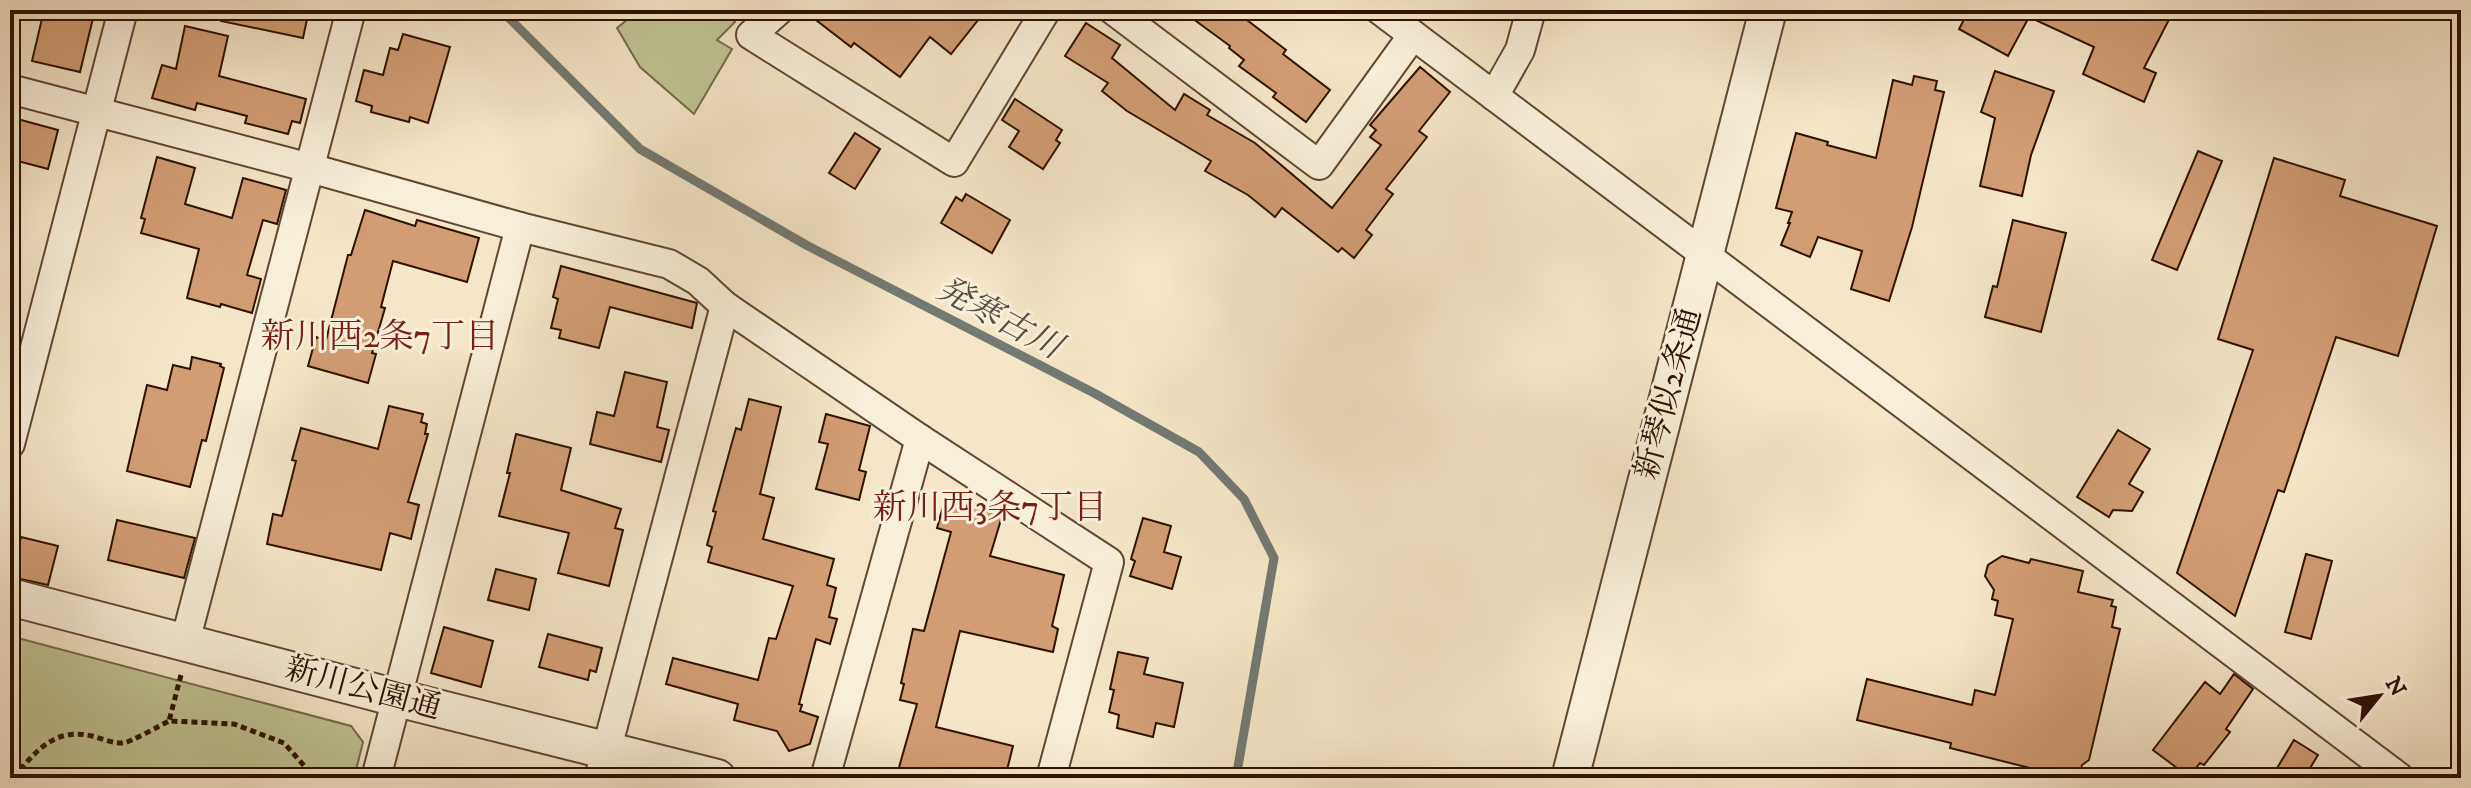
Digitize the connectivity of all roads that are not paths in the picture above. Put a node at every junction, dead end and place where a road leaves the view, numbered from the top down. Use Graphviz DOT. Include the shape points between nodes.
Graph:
graph roads {
  1 [pos="123,10"];
  2 [pos="351,10"];
  3 [pos="779,10"];
  4 [pos="1046,10"];
  5 [pos="1113,10"];
  6 [pos="1380,10"];
  7 [pos="1531,10"];
  8 [pos="1768,10"];
  9 [pos="1413,35"];
  10 [pos="10,89"];
  11 [pos="1494,96"];
  12 [pos="96,112"];
  13 [pos="310,168"];
  14 [pos="520,227"];
  15 [pos="1705,255"];
  16 [pos="725,306"];
  17 [pos="920,439"];
  18 [pos="10,444"];
  19 [pos="10,597"];
  20 [pos="184,657"];
  21 [pos="397,698"];
  22 [pos="602,764"];
  23 [pos="376,778"];
  24 [pos="717,778"];
  25 [pos="825,778"];
  26 [pos="1051,778"];
  27 [pos="1570,778"];
  28 [pos="2400,778"];
  1 -- 12 [label="street"];
  2 -- 13 [label="street"];
  3 -- 4 [label="street" via="751,35 954,162"];
  5 -- 9 [label="street" via="1319,165"];
  6 -- 9 [label="street"];
  7 -- 11 [label="street" via="1520,50"];
  8 -- 15 [label="street, 新琴似2条通"];
  9 -- 11 [label="street"];
  10 -- 12 [label="street"];
  11 -- 15 [label="street"];
  12 -- 13 [label="street"];
  12 -- 18 [label="street"];
  13 -- 14 [label="street"];
  13 -- 20 [label="street"];
  14 -- 16 [label="street" via="669,264"];
  14 -- 21 [label="street"];
  15 -- 27 [label="street, 新琴似2条通"];
  15 -- 28 [label="street"];
  16 -- 17 [label="street"];
  16 -- 22 [label="street"];
  17 -- 25 [label="street"];
  17 -- 26 [label="street" via="1109,562"];
  19 -- 20 [label="street, 新川公園通"];
  20 -- 21 [label="street, 新川公園通"];
  21 -- 22 [label="street, 新川公園通"];
  21 -- 23 [label="street"];
  22 -- 24 [label="street, 新川公園通"];
}
